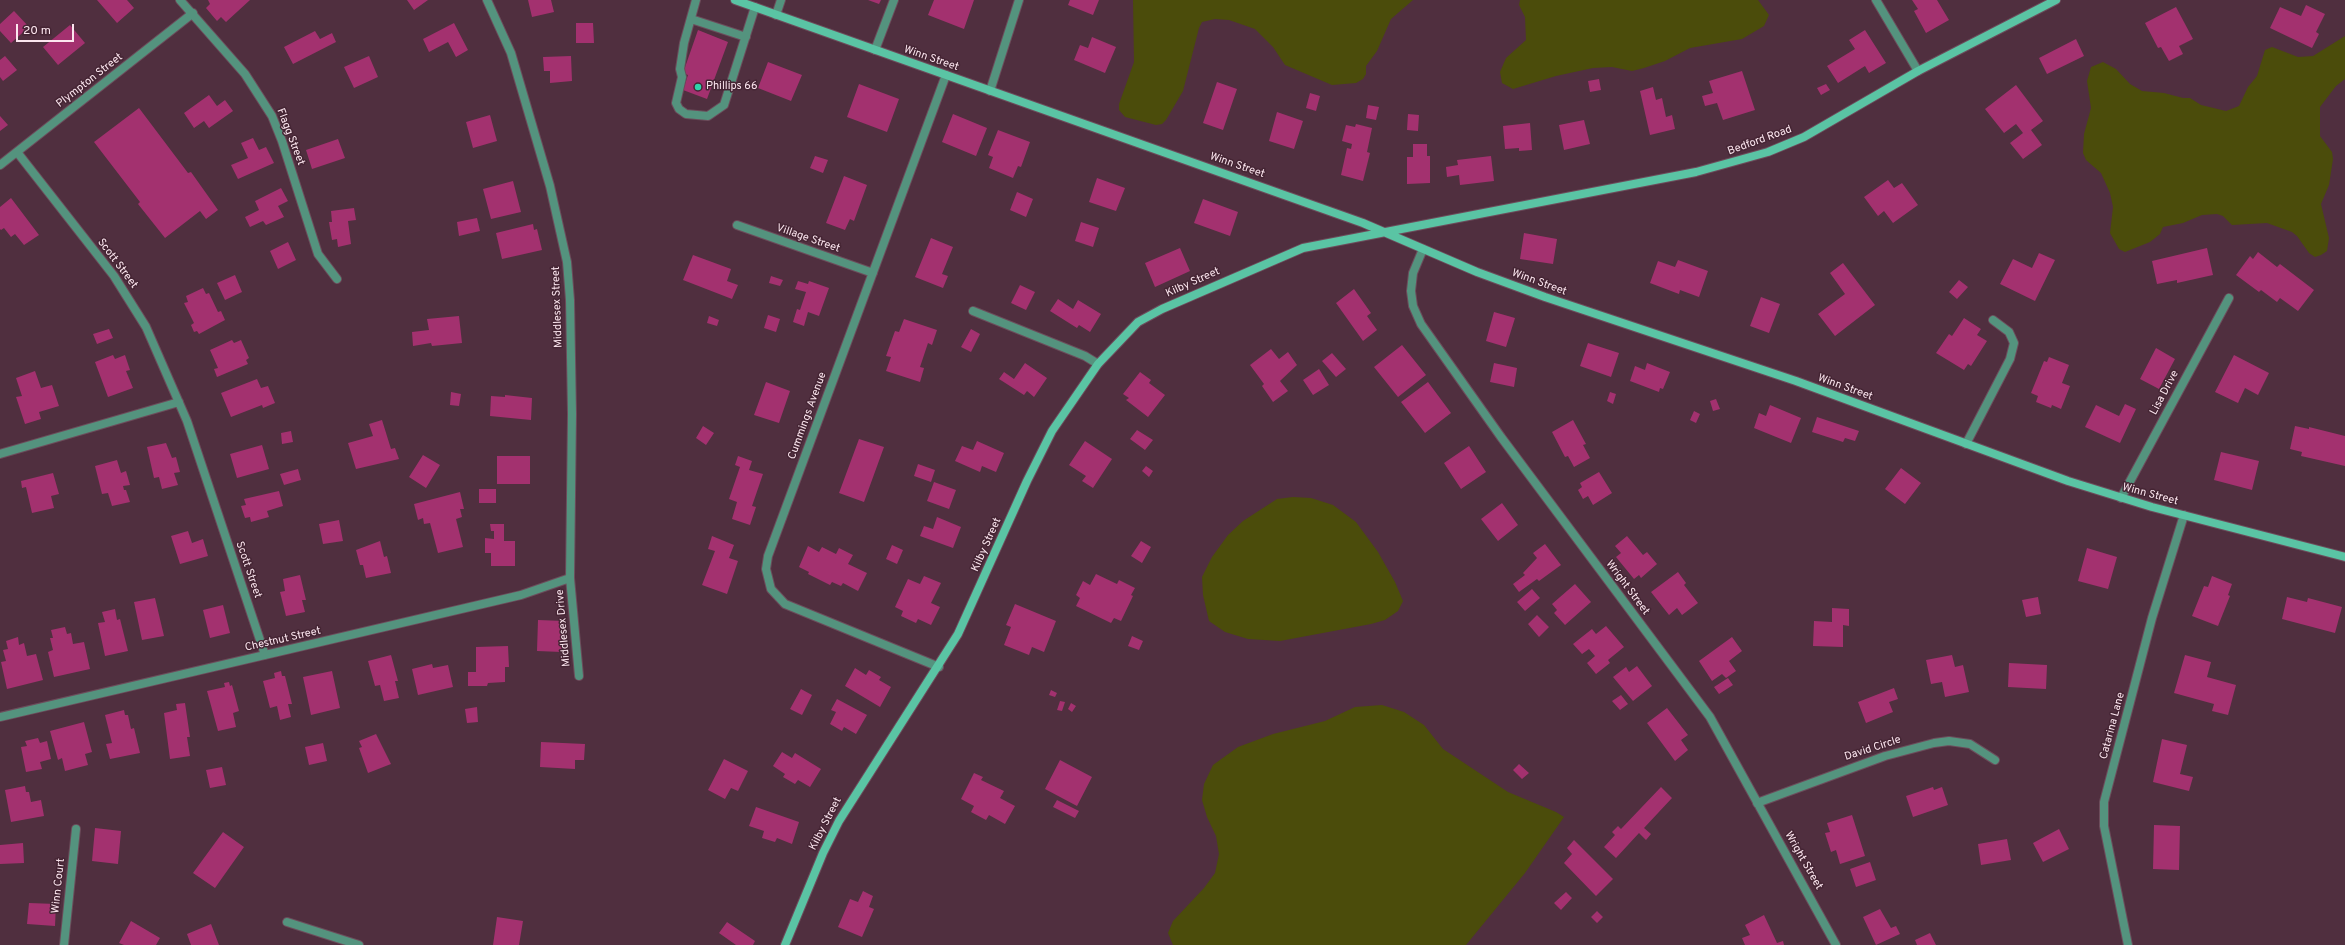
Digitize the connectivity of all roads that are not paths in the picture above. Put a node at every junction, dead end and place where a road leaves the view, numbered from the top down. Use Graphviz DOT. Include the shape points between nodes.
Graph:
graph roads {
  1 [pos="180,0"];
  2 [pos="487,0"];
  3 [pos="696,0"];
  4 [pos="735,0"];
  5 [pos="781,0"];
  6 [pos="894,0"];
  7 [pos="1019,0"];
  8 [pos="1876,0"];
  9 [pos="2056,0"];
  10 [pos="755,7"];
  11 [pos="193,13"];
  12 [pos="776,15"];
  13 [pos="690,19"];
  14 [pos="746,37"];
  15 [pos="875,50"];
  16 [pos="1918,71"];
  17 [pos="946,75"];
  18 [pos="990,91"];
  19 [pos="17,152"];
  20 [pos="0,165"];
  21 [pos="736,225"];
  22 [pos="1383,232"];
  23 [pos="1423,250"];
  24 [pos="873,273"];
  25 [pos="337,279"];
  26 [pos="2229,298"];
  27 [pos="973,311"];
  28 [pos="1993,320"];
  29 [pos="1098,364"];
  30 [pos="180,402"];
  31 [pos="1966,444"];
  32 [pos="0,454"];
  33 [pos="2121,498"];
  34 [pos="2184,515"];
  35 [pos="2345,557"];
  36 [pos="570,578"];
  37 [pos="265,655"];
  38 [pos="939,667"];
  39 [pos="579,676"];
  40 [pos="0,717"];
  41 [pos="1995,760"];
  42 [pos="1757,803"];
  43 [pos="76,829"];
  44 [pos="287,922"];
  45 [pos="64,945"];
  46 [pos="359,945"];
  47 [pos="785,945"];
  48 [pos="1836,945"];
  49 [pos="2128,945"];
  1 -- 11 [label="street, Flagg Street"];
  2 -- 36 [label="street, Middlesex Street" via="511,53 548,179 567,262 572,414"];
  3 -- 13 [label="street"];
  4 -- 10 [label="main road, Winn Street"];
  5 -- 12 [label="street"];
  6 -- 15 [label="street"];
  7 -- 18 [label="street"];
  8 -- 16 [label="street"];
  9 -- 16 [label="main road, Bedford Road"];
  10 -- 12 [label="main road, Winn Street"];
  10 -- 14 [label="street"];
  11 -- 19 [label="street, Plympton Street"];
  11 -- 25 [label="street, Flagg Street" via="245,74 272,116 318,254"];
  12 -- 15 [label="main road, Winn Street"];
  13 -- 14 [label="street"];
  13 -- 14 [label="street" via="684,42 680,69 682,78 676,103 686,114 708,116 724,105"];
  15 -- 17 [label="main road, Winn Street"];
  16 -- 22 [label="main road, Bedford Road" via="1804,136 1745,160 1696,172"];
  17 -- 18 [label="main road, Winn Street"];
  17 -- 24 [label="street, Cummings Avenue"];
  18 -- 22 [label="main road, Winn Street"];
  19 -- 20 [label="street, Plympton Street"];
  19 -- 30 [label="street, Scott Street" via="133,304"];
  21 -- 24 [label="street, Village Street"];
  22 -- 23 [label="main road, Winn Street"];
  22 -- 29 [label="main road, Kilby Street" via="1303,248 1150,315 1131,328"];
  23 -- 31 [label="main road, Winn Street" via="1544,297 1796,381"];
  23 -- 42 [label="street, Wright Street" via="1414,273 1411,291 1421,324 1496,431 1699,701"];
  24 -- 38 [label="street, Cummings Avenue" via="768,556 766,576 775,595 791,607"];
  26 -- 33 [label="street, Lisa Drive"];
  27 -- 29 [label="street" via="1085,356"];
  28 -- 31 [label="street" via="2009,332 2014,344 1996,389"];
  29 -- 38 [label="main road, Kilby Street" via="1041,452 972,605"];
  30 -- 32 [label="street"];
  30 -- 37 [label="street, Scott Street"];
  31 -- 33 [label="main road, Winn Street"];
  33 -- 34 [label="main road, Winn Street"];
  34 -- 35 [label="main road, Winn Street"];
  34 -- 49 [label="street, Catarina Lane" via="2152,618 2104,802 2104,826"];
  36 -- 37 [label="street, Chestnut Street" via="521,596"];
  36 -- 39 [label="street, Middlesex Drive"];
  37 -- 40 [label="street, Chestnut Street"];
  38 -- 47 [label="main road, Kilby Street" via="839,821"];
  41 -- 42 [label="street, David Circle" via="1970,744 1934,743 1885,756"];
  42 -- 48 [label="street, Wright Street"];
  43 -- 45 [label="street, Winn Court"];
  44 -- 46 [label="street"];
}
